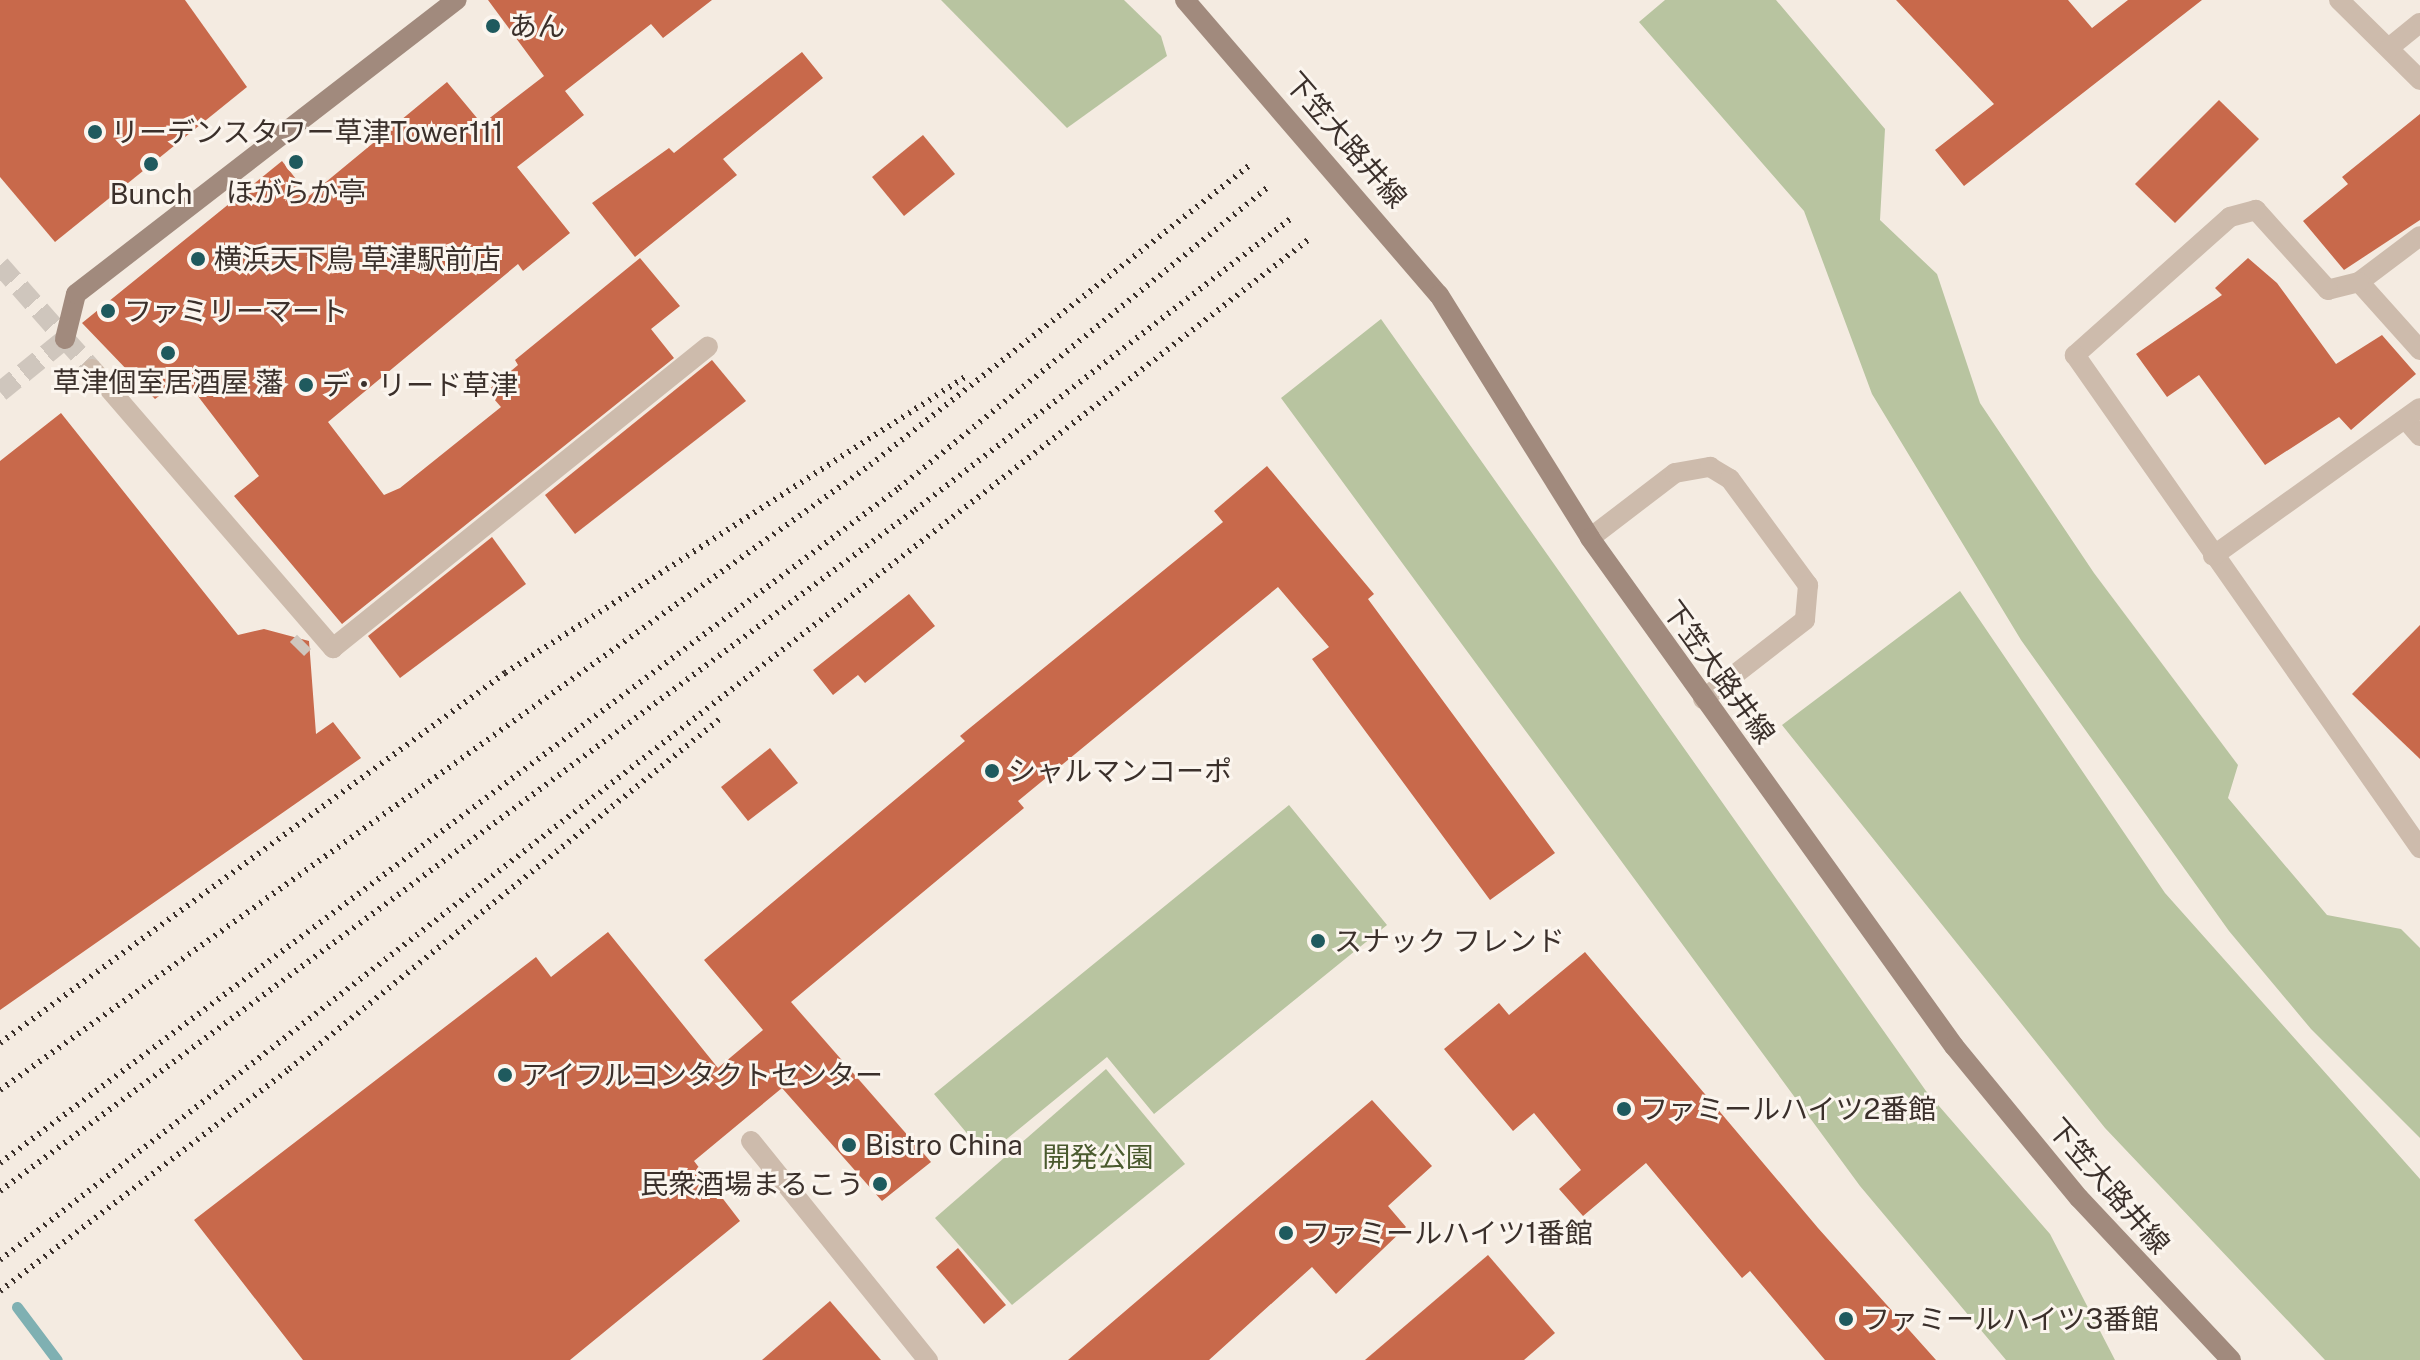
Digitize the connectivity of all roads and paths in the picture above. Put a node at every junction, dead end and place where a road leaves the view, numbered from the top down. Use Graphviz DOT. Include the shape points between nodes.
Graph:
graph roads {
  1 [pos="457,0"];
  2 [pos="1185,0"];
  3 [pos="2339,0"];
  4 [pos="2420,23"];
  5 [pos="2390,47"];
  6 [pos="2420,80"];
  7 [pos="2420,236"];
  8 [pos="2359,282"];
  9 [pos="65,339"];
  10 [pos="708,347"];
  11 [pos="2420,350"];
  12 [pos="92,369"];
  13 [pos="2416,422"];
  14 [pos="1590,538"];
  15 [pos="2213,556"];
  16 [pos="1703,699"];
  17 [pos="2419,846"];
  18 [pos="751,1141"];
  19 [pos="928,1360"];
  20 [pos="2231,1360"];
  1 -- 9 [label="main road" via="76,294"];
  2 -- 14 [label="main road, 下笠大路井線" via="1439,295"];
  3 -- 5 [label="street"];
  4 -- 5 [label="street"];
  5 -- 6 [label="street"];
  7 -- 8 [label="street"];
  8 -- 11 [label="street"];
  8 -- 15 [label="street" via="2328,290 2256,210 2230,217 2075,355"];
  10 -- 12 [label="street" via="333,648 308,632"];
  13 -- 15 [label="street"];
  14 -- 16 [label="main road, 下笠大路井線"];
  14 -- 16 [label="street" via="1675,473 1710,467 1730,479 1808,585 1805,620"];
  15 -- 17 [label="street"];
  16 -- 20 [label="main road, 下笠大路井線" via="1954,1046 2079,1198"];
  18 -- 19 [label="street"];
}
